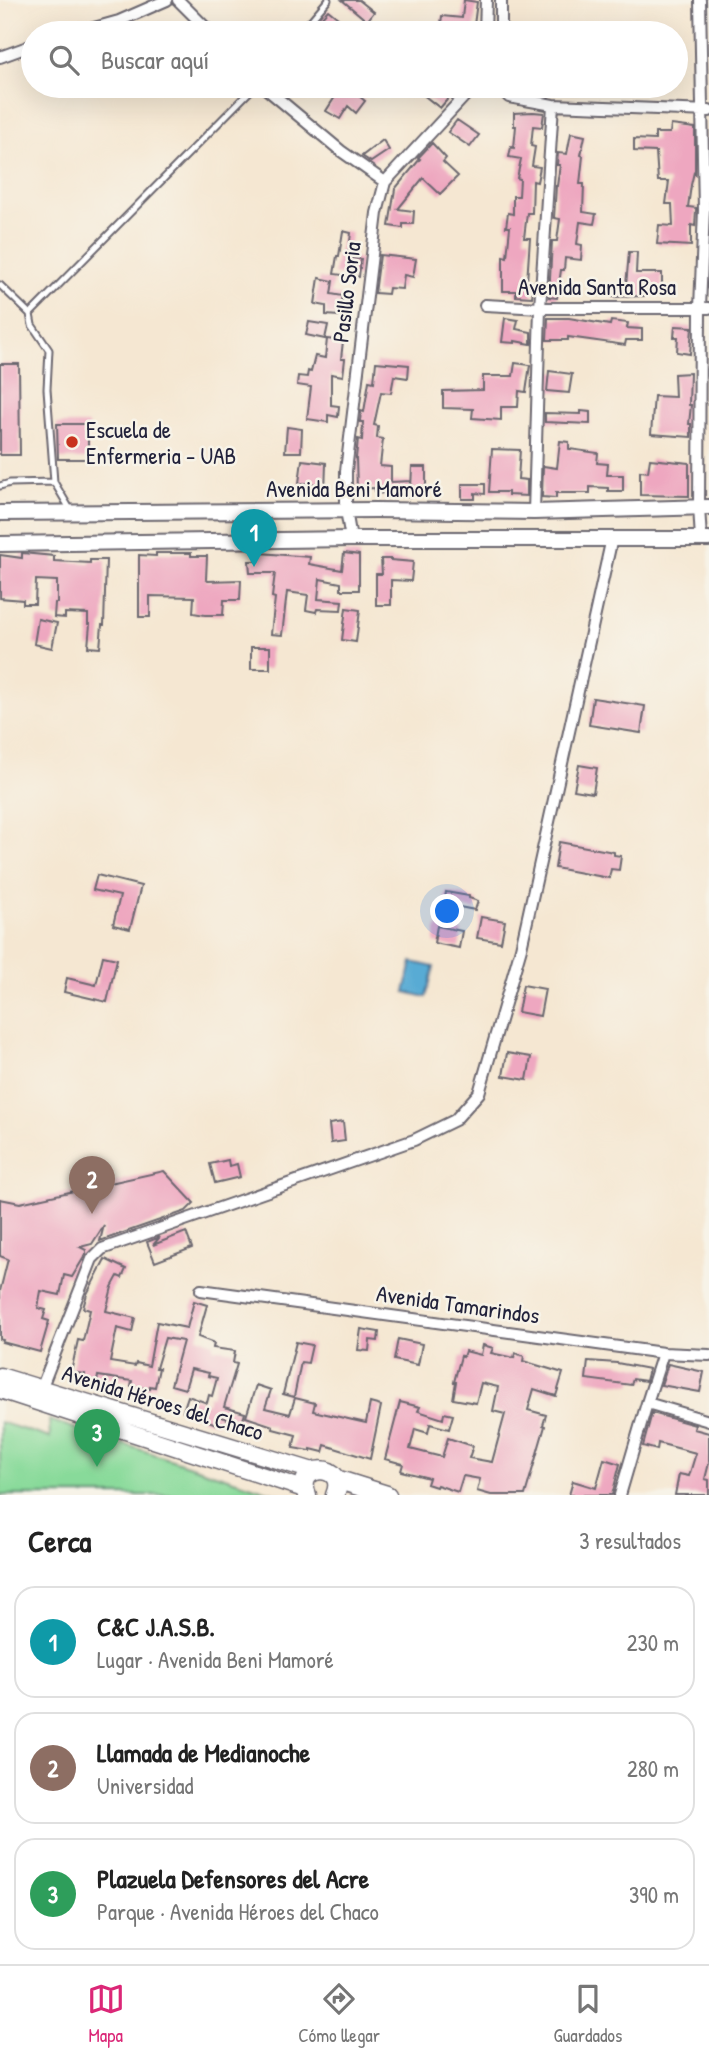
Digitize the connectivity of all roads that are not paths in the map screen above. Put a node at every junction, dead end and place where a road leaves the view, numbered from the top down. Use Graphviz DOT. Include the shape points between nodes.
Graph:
graph roads {
  1 [pos="167,0"];
  2 [pos="178,0"];
  3 [pos="328,0"];
  4 [pos="486,0"];
  5 [pos="501,0"];
  6 [pos="700,0"];
  7 [pos="119,21"];
  8 [pos="199,21"];
  9 [pos="310,21"];
  10 [pos="485,21"];
  11 [pos="501,21"];
  12 [pos="21,49"];
  13 [pos="0,57"];
  14 [pos="243,98"];
  15 [pos="277,98"];
  16 [pos="463,98"];
  17 [pos="514,98"];
  18 [pos="553,105"];
  19 [pos="705,111"];
  20 [pos="385,182"];
  21 [pos="0,285"];
  22 [pos="485,305"];
  23 [pos="540,308"];
  24 [pos="704,308"];
  25 [pos="30,314"];
  26 [pos="54,482"];
  27 [pos="0,486"];
  28 [pos="704,507"];
  29 [pos="345,510"];
  30 [pos="72,512"];
  31 [pos="534,512"];
  32 [pos="0,513"];
  33 [pos="351,538"];
  34 [pos="612,538"];
  35 [pos="705,539"];
  36 [pos="0,544"];
  37 [pos="201,1290"];
  38 [pos="663,1353"];
  39 [pos="709,1355"];
  40 [pos="0,1376"];
  41 [pos="41,1389"];
  42 [pos="0,1390"];
  43 [pos="647,1403"];
  44 [pos="709,1421"];
  45 [pos="313,1471"];
  46 [pos="335,1487"];
  47 [pos="305,1492"];
  48 [pos="387,1495"];
  49 [pos="620,1495"];
  1 -- 7 [label="street"];
  2 -- 8 [label="street"];
  3 -- 9 [label="lane"];
  4 -- 10 [label="street"];
  5 -- 11 [label="street"];
  6 -- 19 [label="street"];
  12 -- 13 [label="street"];
  14 -- 25 [label="lane"];
  15 -- 20 [label="street"];
  16 -- 20 [label="street, Pasillo Soria"];
  17 -- 18 [label="street"];
  18 -- 19 [label="street"];
  18 -- 23 [label="street"];
  19 -- 24 [label="street"];
  20 -- 29 [label="street, Pasillo Soria" via="373,240"];
  21 -- 25 [label="lane"];
  22 -- 23 [label="street, Avenida Santa Rosa"];
  23 -- 24 [label="street, Avenida Santa Rosa"];
  23 -- 31 [label="street"];
  24 -- 28 [label="street"];
  25 -- 26 [label="lane" via="49,350"];
  26 -- 27 [label="lane"];
  26 -- 30 [label="lane"];
  28 -- 31 [label="street, Avenida Beni Mamoré"];
  28 -- 35 [label="street"];
  29 -- 30 [label="street, Avenida Beni Mamoré"];
  29 -- 31 [label="street, Avenida Beni Mamoré"];
  29 -- 33 [label="street, Pasillo Soria"];
  30 -- 32 [label="street, Avenida Beni Mamoré"];
  33 -- 34 [label="street"];
  33 -- 36 [label="street"];
  34 -- 35 [label="street"];
  34 -- 41 [label="street" via="521,948 478,1093 455,1120 414,1140 102,1249 92,1259"];
  37 -- 38 [label="street, Avenida Tamarindos"];
  38 -- 39 [label="street, Avenida Tamarindos"];
  38 -- 43 [label="street"];
  40 -- 41 [label="main road, Avenida Héroes del Chaco"];
  41 -- 45 [label="main road, Avenida Héroes del Chaco"];
  42 -- 47 [label="main road, Avenida Héroes del Chaco"];
  43 -- 44 [label="street"];
  43 -- 49 [label="street"];
  45 -- 46 [label="main road" via="329,1471"];
  45 -- 47 [label="main road" via="306,1479"];
  46 -- 48 [label="main road"];
}
